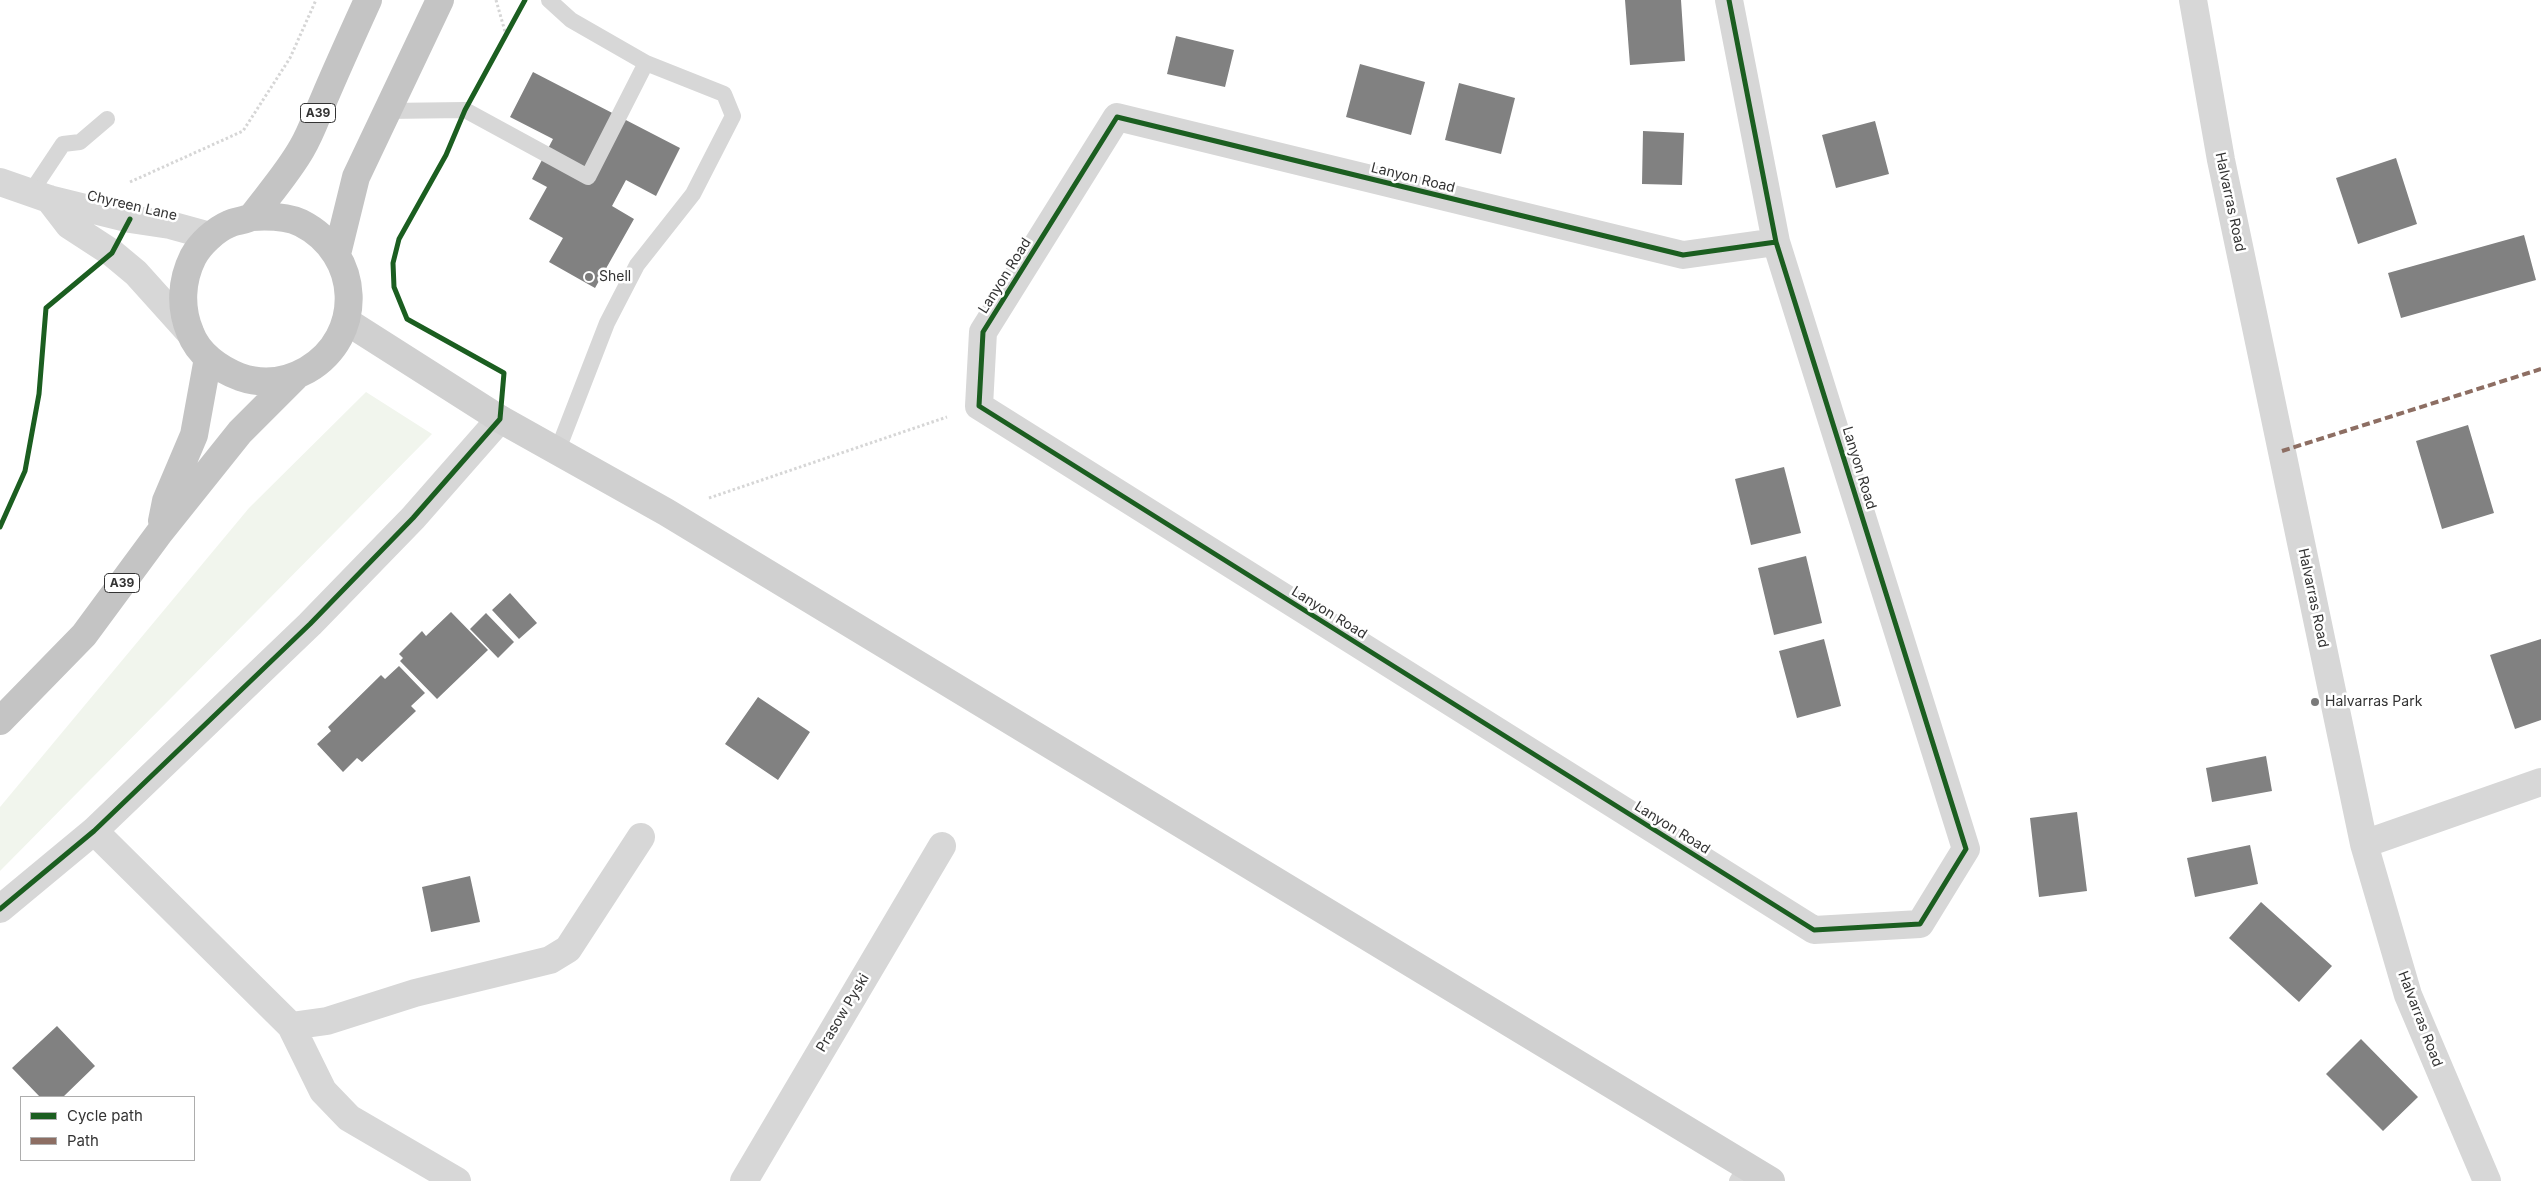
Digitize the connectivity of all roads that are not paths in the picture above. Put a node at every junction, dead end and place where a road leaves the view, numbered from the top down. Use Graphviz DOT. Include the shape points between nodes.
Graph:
graph roads {
  1 [pos="368,0"];
  2 [pos="440,0"];
  3 [pos="548,0"];
  4 [pos="1728,0"];
  5 [pos="2193,0"];
  6 [pos="646,64"];
  7 [pos="386,111"];
  8 [pos="107,119"];
  9 [pos="0,182"];
  10 [pos="40,195"];
  11 [pos="252,217"];
  12 [pos="210,236"];
  13 [pos="1776,242"];
  14 [pos="337,254"];
  15 [pos="346,321"];
  16 [pos="190,333"];
  17 [pos="208,358"];
  18 [pos="295,377"];
  19 [pos="500,420"];
  20 [pos="557,452"];
  21 [pos="160,532"];
  22 [pos="0,721"];
  23 [pos="2541,782"];
  24 [pos="94,831"];
  25 [pos="641,837"];
  26 [pos="2364,844"];
  27 [pos="942,846"];
  28 [pos="0,909"];
  29 [pos="291,1026"];
  30 [pos="1741,1173"];
  31 [pos="458,1181"];
  32 [pos="744,1181"];
  33 [pos="1771,1181"];
  34 [pos="2487,1181"];
  1 -- 11 [label="highway, A39" via="302,148"];
  2 -- 7 [label="highway"];
  3 -- 6 [label="lane" via="570,20"];
  4 -- 13 [label="street, Lanyon Road"];
  5 -- 26 [label="street, Halvarras Road" via="2221,160"];
  6 -- 7 [label="lane" via="588,177 465,110"];
  6 -- 20 [label="lane" via="724,94 734,116 693,194 637,265 607,323"];
  7 -- 14 [label="highway" via="356,177"];
  8 -- 10 [label="lane" via="80,142 63,144"];
  9 -- 10 [label="street, Chyreen Lane"];
  10 -- 12 [label="street, Chyreen Lane"];
  10 -- 16 [label="street" via="69,225 136,273"];
  11 -- 12 [label="highway" via="230,223"];
  11 -- 14 [label="highway" via="276,216 300,223 321,236"];
  12 -- 16 [label="highway" via="194,256 184,281 183,308"];
  13 -- 13 [label="street, Lanyon Road" via="1966,849 1920,924 1814,930 979,406 983,332 1117,117 1683,255"];
  14 -- 15 [label="highway" via="346,276 349,298"];
  15 -- 18 [label="highway" via="335,345 318,364"];
  15 -- 19 [label="main road"];
  16 -- 17 [label="highway"];
  17 -- 18 [label="highway" via="227,372 249,380 272,382"];
  17 -- 21 [label="highway, A39" via="194,435 166,501"];
  18 -- 21 [label="highway, A39" via="240,432"];
  19 -- 20 [label="main road"];
  19 -- 24 [label="street" via="413,518 310,624"];
  20 -- 30 [label="main road" via="666,512"];
  21 -- 22 [label="highway, A39" via="84,635"];
  23 -- 26 [label="street"];
  24 -- 28 [label="street"];
  24 -- 29 [label="street"];
  25 -- 29 [label="street" via="568,948 550,960 415,993 326,1021"];
  26 -- 34 [label="street, Halvarras Road" via="2408,995"];
  27 -- 32 [label="street, Prasow Pyski"];
  29 -- 31 [label="street" via="323,1091 349,1118"];
  30 -- 33 [label="main road"];
}
